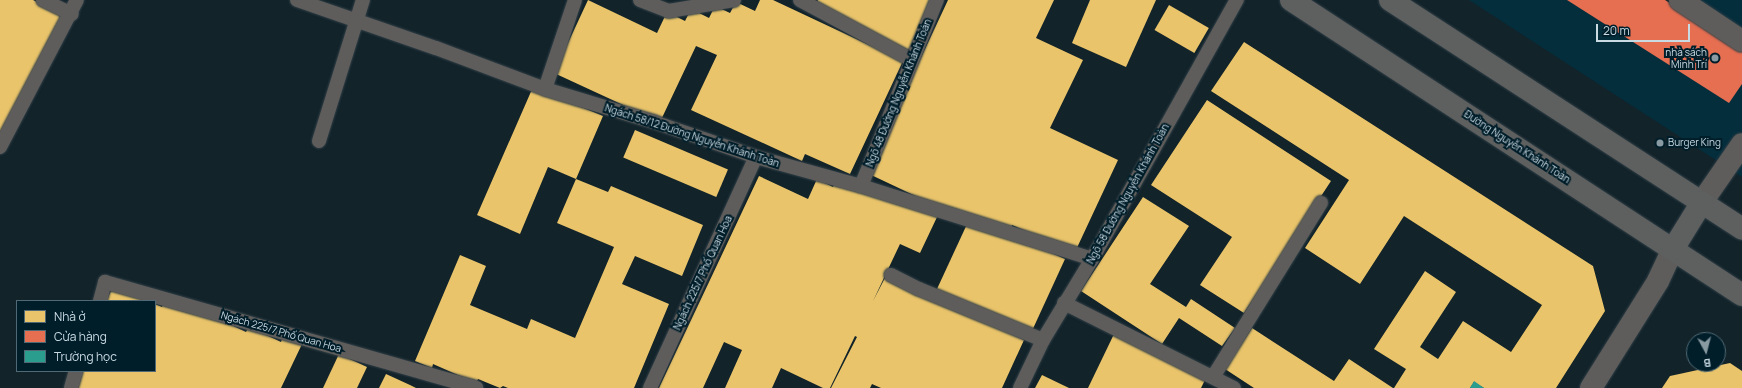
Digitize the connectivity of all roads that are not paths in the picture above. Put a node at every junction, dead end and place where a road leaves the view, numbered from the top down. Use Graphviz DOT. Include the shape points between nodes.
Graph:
graph roads {
  1 [pos="43,0"];
  2 [pos="77,0"];
  3 [pos="297,0"];
  4 [pos="363,0"];
  5 [pos="575,0"];
  6 [pos="640,0"];
  7 [pos="734,0"];
  8 [pos="800,0"];
  9 [pos="937,0"];
  10 [pos="1237,0"];
  11 [pos="1291,0"];
  12 [pos="1390,0"];
  13 [pos="1680,0"];
  14 [pos="72,14"];
  15 [pos="356,20"];
  16 [pos="1742,40"];
  17 [pos="912,60"];
  18 [pos="545,89"];
  19 [pos="319,141"];
  20 [pos="1742,144"];
  21 [pos="0,147"];
  22 [pos="756,157"];
  23 [pos="861,186"];
  24 [pos="1702,202"];
  25 [pos="1321,203"];
  26 [pos="1742,229"];
  27 [pos="1673,249"];
  28 [pos="1092,259"];
  29 [pos="891,275"];
  30 [pos="1742,295"];
  31 [pos="100,300"];
  32 [pos="1064,303"];
  33 [pos="1043,340"];
  34 [pos="76,372"];
  35 [pos="1213,378"];
  36 [pos="71,388"];
  37 [pos="476,388"];
  38 [pos="650,388"];
  39 [pos="1020,388"];
  40 [pos="1234,388"];
  41 [pos="1591,388"];
  1 -- 14 [label="lane"];
  2 -- 14 [label="lane"];
  3 -- 15 [label="lane, Ngách 58/12 Đường Nguyễn Khánh Toàn"];
  4 -- 15 [label="lane"];
  5 -- 18 [label="lane"];
  6 -- 7 [label="lane" via="669,11"];
  8 -- 17 [label="lane"];
  9 -- 17 [label="lane, Ngõ 48 Đường Nguyễn Khánh Toàn"];
  10 -- 28 [label="lane, Ngõ 58 Đường Nguyễn Khánh Toàn"];
  11 -- 27 [label="main road, Đường Nguyễn Khánh Toàn"];
  12 -- 24 [label="main road"];
  13 -- 16 [label="street"];
  14 -- 21 [label="lane"];
  15 -- 18 [label="lane, Ngách 58/12 Đường Nguyễn Khánh Toàn"];
  15 -- 19 [label="lane"];
  17 -- 23 [label="lane, Ngõ 48 Đường Nguyễn Khánh Toàn"];
  18 -- 22 [label="lane, Ngách 58/12 Đường Nguyễn Khánh Toàn" via="654,122"];
  20 -- 24 [label="street"];
  22 -- 23 [label="lane, Ngách 58/12 Đường Nguyễn Khánh Toàn"];
  22 -- 38 [label="lane, Ngách 225/7 Phố Quan Hoa"];
  23 -- 28 [label="lane, Ngách 58/12 Đường Nguyễn Khánh Toàn"];
  24 -- 26 [label="main road"];
  24 -- 27 [label="main road"];
  25 -- 35 [label="lane"];
  27 -- 30 [label="main road, Đường Nguyễn Khánh Toàn"];
  27 -- 41 [label="street" via="1658,282"];
  28 -- 32 [label="lane, Ngõ 58 Đường Nguyễn Khánh Toàn"];
  29 -- 33 [label="lane"];
  31 -- 37 [label="lane, Ngách 225/7 Phố Quan Hoa" via="105,282"];
  32 -- 33 [label="lane, Ngõ 58 Đường Nguyễn Khánh Toàn"];
  32 -- 35 [label="lane"];
  33 -- 39 [label="lane, Ngõ 58 Đường Nguyễn Khánh Toàn"];
  34 -- 36 [label="lane"];
  35 -- 40 [label="lane"];
}
